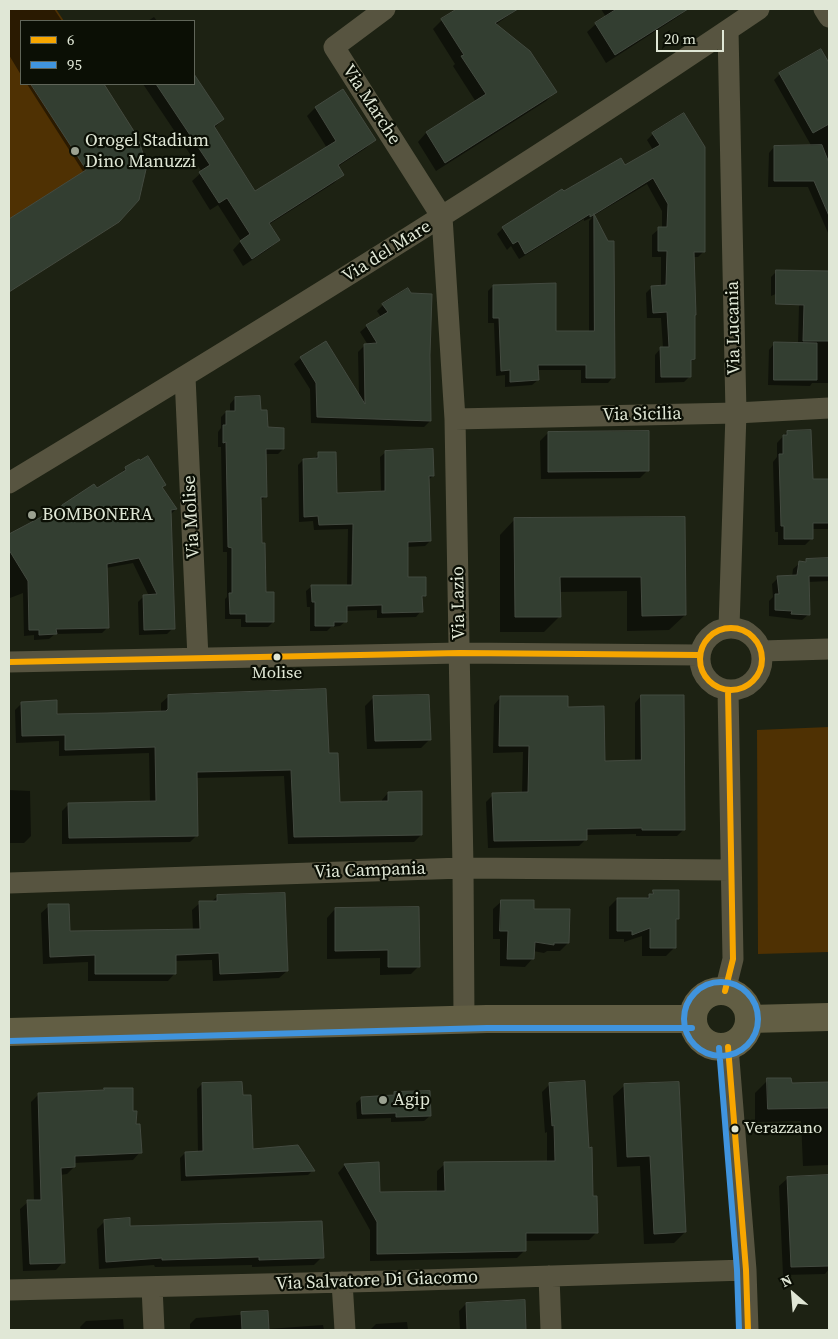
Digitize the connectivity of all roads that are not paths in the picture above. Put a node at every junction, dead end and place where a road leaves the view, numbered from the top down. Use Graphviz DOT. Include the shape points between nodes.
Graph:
graph roads {
  1 [pos="385,9"];
  2 [pos="759,9"];
  3 [pos="824,9"];
  4 [pos="829,17"];
  5 [pos="728,30"];
  6 [pos="442,217"];
  7 [pos="185,377"];
  8 [pos="829,408"];
  9 [pos="736,413"];
  10 [pos="455,419"];
  11 [pos="9,483"];
  12 [pos="729,627"];
  13 [pos="829,649"];
  14 [pos="762,651"];
  15 [pos="460,653"];
  16 [pos="699,655"];
  17 [pos="198,658"];
  18 [pos="9,662"];
  19 [pos="728,690"];
  20 [pos="463,868"];
  21 [pos="731,870"];
  22 [pos="9,883"];
  23 [pos="725,991"];
  24 [pos="829,1017"];
  25 [pos="692,1019"];
  26 [pos="749,1019"];
  27 [pos="464,1020"];
  28 [pos="9,1032"];
  29 [pos="728,1047"];
  30 [pos="746,1270"];
  31 [pos="549,1276"];
  32 [pos="342,1282"];
  33 [pos="152,1287"];
  34 [pos="9,1290"];
  35 [pos="154,1330"];
  36 [pos="345,1330"];
  37 [pos="551,1330"];
  38 [pos="748,1330"];
  1 -- 6 [label="street, Via Marche" via="334,46"];
  2 -- 5 [label="street, Via del Mare"];
  3 -- 4 [label="street"];
  5 -- 6 [label="street, Via del Mare"];
  5 -- 9 [label="street, Via Lucania"];
  6 -- 7 [label="street, Via del Mare"];
  6 -- 10 [label="street, Via Lazio"];
  7 -- 11 [label="street, Via del Mare"];
  7 -- 17 [label="street, Via Molise"];
  8 -- 9 [label="street, Via Sicilia"];
  9 -- 10 [label="street, Via Sicilia"];
  9 -- 12 [label="street, Via Lucania"];
  10 -- 15 [label="street, Via Lazio"];
  12 -- 14 [label="street" via="750,633"];
  12 -- 16 [label="street" via="706,639"];
  13 -- 14 [label="street"];
  14 -- 19 [label="street" via="760,671 755,679 747,686"];
  15 -- 16 [label="street"];
  15 -- 17 [label="street"];
  15 -- 20 [label="street, Via Lazio"];
  16 -- 19 [label="street" via="703,675 714,685"];
  17 -- 18 [label="street"];
  19 -- 21 [label="street"];
  20 -- 21 [label="street, Via Campania"];
  20 -- 22 [label="street, Via Campania"];
  20 -- 27 [label="street, Via Lazio"];
  21 -- 23 [label="street" via="733,959"];
  23 -- 25 [label="main road" via="706,995 694,1010"];
  23 -- 26 [label="main road" via="743,1001"];
  24 -- 26 [label="main road"];
  25 -- 27 [label="main road"];
  25 -- 29 [label="main road" via="699,1038 716,1047"];
  26 -- 29 [label="main road" via="744,1036"];
  27 -- 28 [label="main road"];
  29 -- 30 [label="street"];
  30 -- 31 [label="street, Via Salvatore Di Giacomo"];
  30 -- 38 [label="street"];
  31 -- 32 [label="street, Via Salvatore Di Giacomo"];
  31 -- 37 [label="street"];
  32 -- 33 [label="street, Via Salvatore Di Giacomo"];
  32 -- 36 [label="street"];
  33 -- 34 [label="street, Via Salvatore Di Giacomo"];
  33 -- 35 [label="street"];
}
